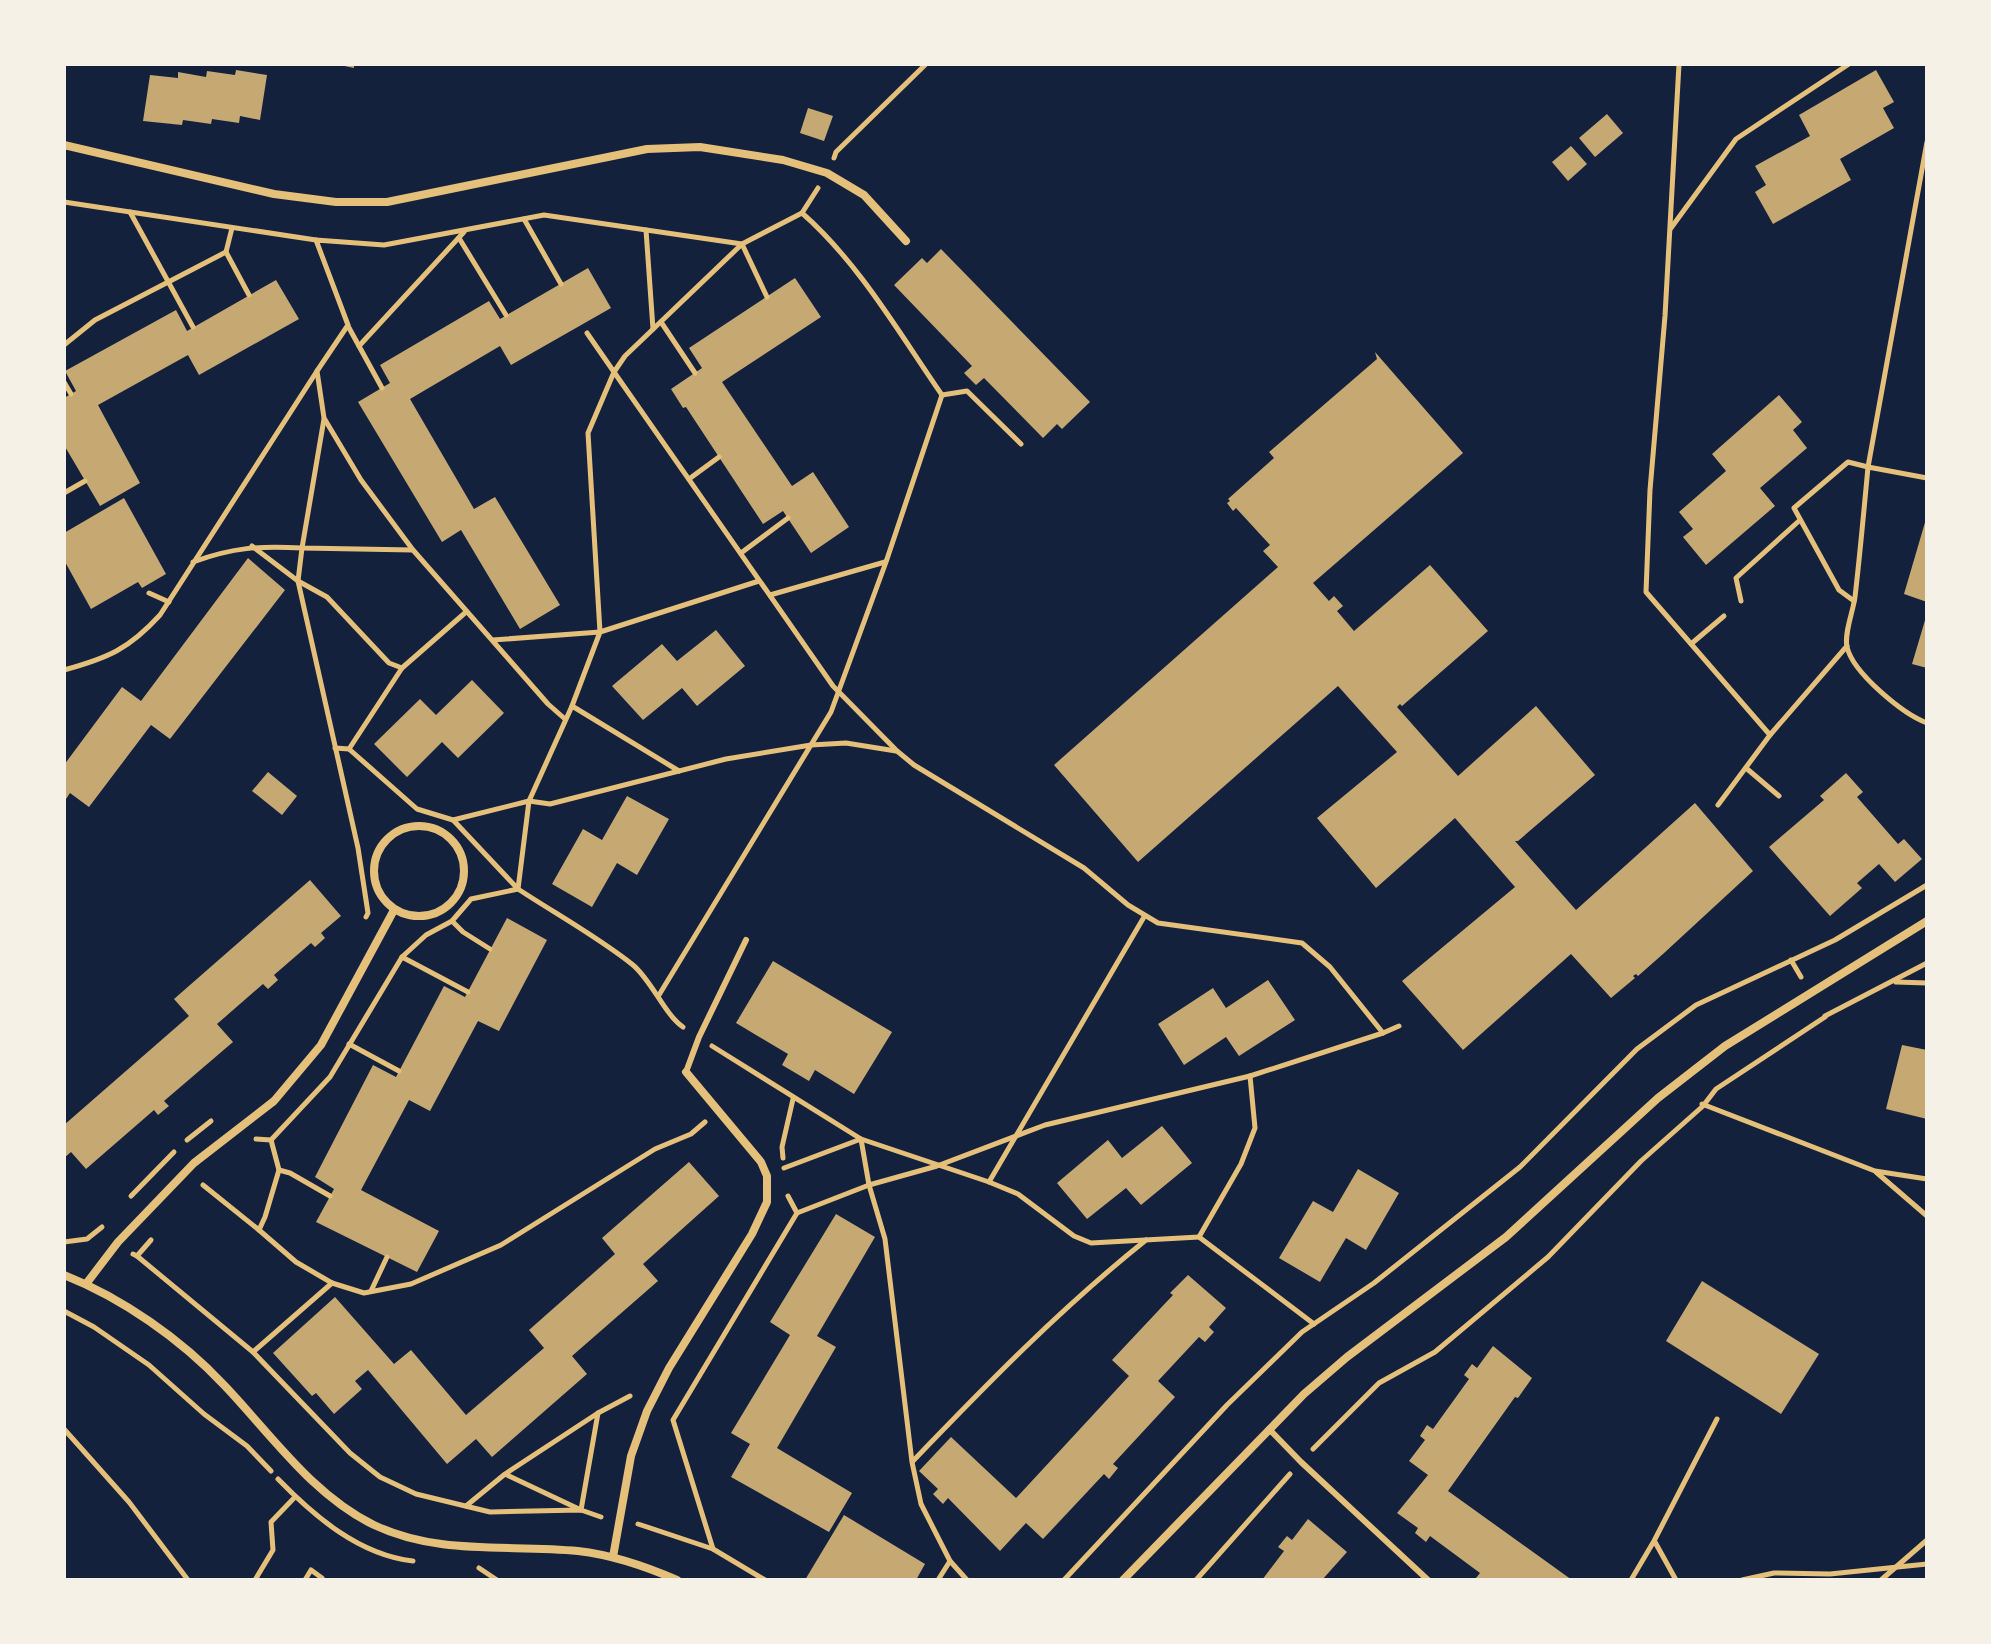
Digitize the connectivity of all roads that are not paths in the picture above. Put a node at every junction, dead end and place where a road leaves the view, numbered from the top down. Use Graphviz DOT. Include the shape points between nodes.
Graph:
graph roads {
  1 [pos="64,145"];
  2 [pos="906,241"];
  3 [pos="394,910"];
  4 [pos="1927,921"];
  5 [pos="746,940"];
  6 [pos="686,1072"];
  7 [pos="64,1275"];
  8 [pos="86,1284"];
  9 [pos="1269,1429"];
  10 [pos="613,1557"];
  11 [pos="677,1580"];
  12 [pos="1123,1580"];
  13 [pos="1428,1580"];
  1 -- 2 [label="street" via="274,194 336,202 387,202 647,149 700,147 827,173 864,195"];
  3 -- 3 [label="street" via="432,915 444,910 461,890 464,865 444,833 419,826 384,841 374,878"];
  3 -- 8 [label="street" via="321,1045 274,1101 194,1163 118,1242"];
  4 -- 9 [label="street" via="1725,1046 1658,1098 1506,1237 1347,1357"];
  5 -- 6 [label="lane"];
  6 -- 10 [label="street" via="761,1162 767,1202 647,1411 631,1456"];
  7 -- 8 [label="street"];
  8 -- 10 [label="street" via="184,1348 303,1472 335,1501 373,1524 414,1540"];
  9 -- 12 [label="street"];
  9 -- 13 [label="lane"];
  10 -- 11 [label="street"];
}
